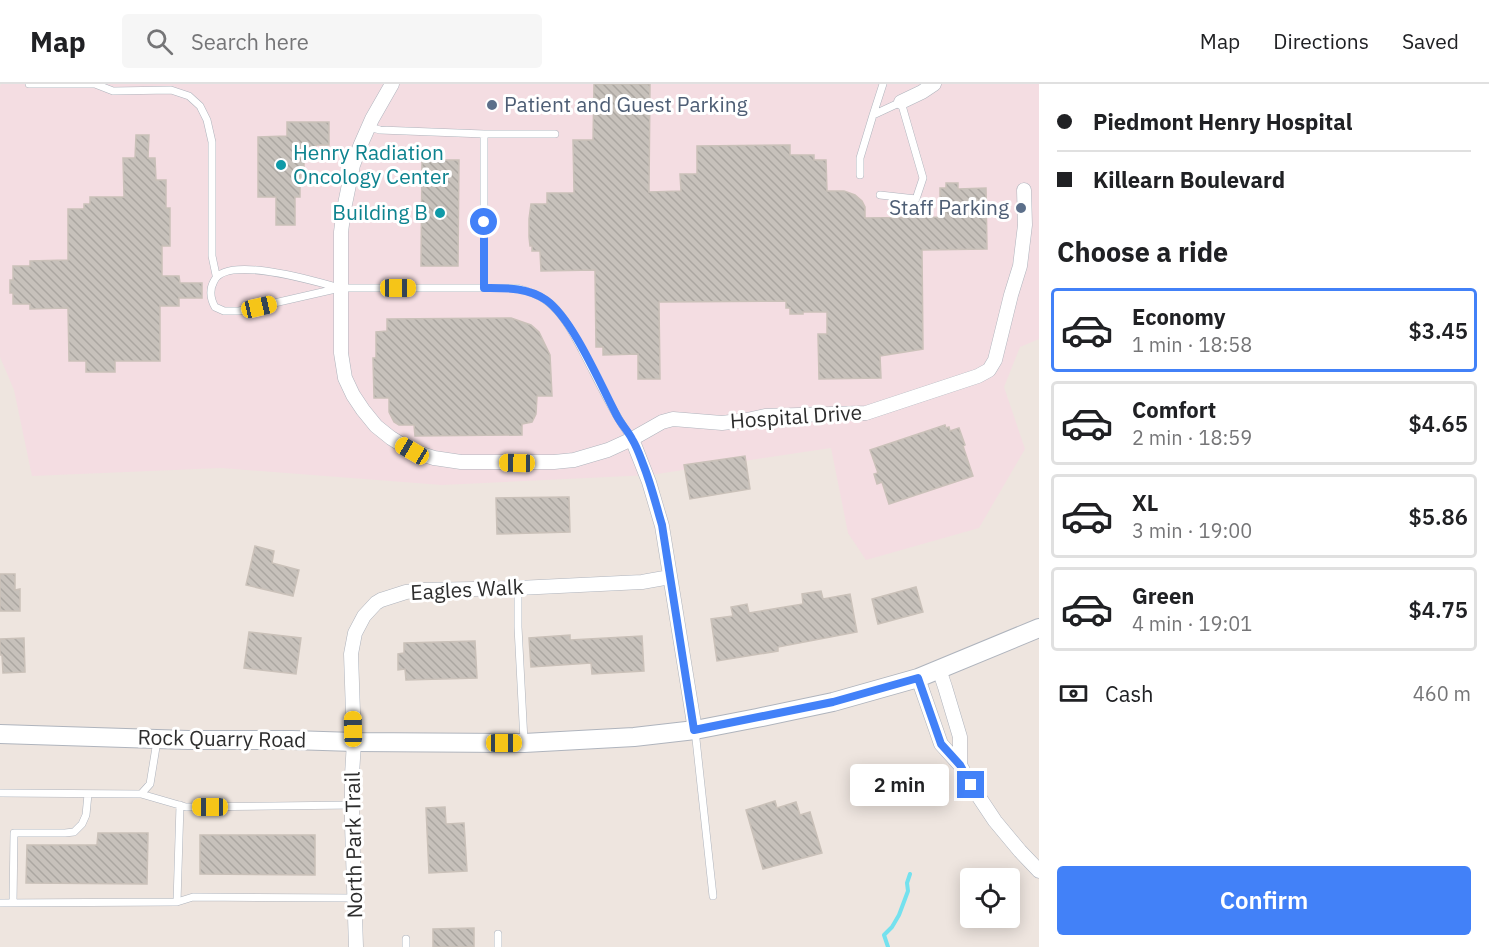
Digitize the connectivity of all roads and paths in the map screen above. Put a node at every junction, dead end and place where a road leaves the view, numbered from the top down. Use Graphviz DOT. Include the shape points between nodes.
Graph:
graph roads {
  1 [pos="29,84"];
  2 [pos="392,84"];
  3 [pos="883,84"];
  4 [pos="934,84"];
  5 [pos="901,102"];
  6 [pos="873,115"];
  7 [pos="369,127"];
  8 [pos="484,134"];
  9 [pos="555,134"];
  10 [pos="860,175"];
  11 [pos="1024,190"];
  12 [pos="880,195"];
  13 [pos="216,275"];
  14 [pos="340,288"];
  15 [pos="484,288"];
  16 [pos="632,439"];
  17 [pos="670,577"];
  18 [pos="518,588"];
  19 [pos="1039,628"];
  20 [pos="939,669"];
  21 [pos="918,678"];
  22 [pos="694,730"];
  23 [pos="0,734"];
  24 [pos="157,739"];
  25 [pos="354,742"];
  26 [pos="524,743"];
  27 [pos="960,765"];
  28 [pos="0,793"];
  29 [pos="88,794"];
  30 [pos="141,794"];
  31 [pos="180,805"];
  32 [pos="352,805"];
  33 [pos="1039,871"];
  34 [pos="713,896"];
  35 [pos="354,898"];
  36 [pos="177,902"];
  37 [pos="0,903"];
  38 [pos="12,903"];
  39 [pos="498,934"];
  40 [pos="356,947"];
  41 [pos="498,947"];
  1 -- 13 [label="lane" via="95,84 113,91 171,90 189,96 200,106 212,142 212,256"];
  2 -- 7 [label="street, Hospital Drive"];
  3 -- 6 [label="lane"];
  4 -- 5 [label="street"];
  5 -- 6 [label="lane"];
  5 -- 12 [label="lane" via="923,178 916,199"];
  6 -- 10 [label="lane" via="860,158"];
  7 -- 8 [label="lane"];
  7 -- 14 [label="street, Hospital Drive" via="353,165 344,209"];
  8 -- 9 [label="lane"];
  8 -- 15 [label="lane"];
  11 -- 16 [label="street, Hospital Drive" via="1020,266 996,360 989,370 866,413 765,416 722,423 673,419"];
  13 -- 14 [label="lane" via="249,269"];
  13 -- 14 [label="lane" via="211,298 215,308 224,310 239,311"];
  14 -- 15 [label="lane"];
  14 -- 16 [label="street, Hospital Drive" via="345,378 376,426 412,451 462,462 554,462 591,456"];
  15 -- 16 [label="lane" via="517,288 533,293 555,308"];
  16 -- 17 [label="street" via="655,499"];
  17 -- 18 [label="street, Eagles Walk"];
  17 -- 22 [label="street"];
  18 -- 25 [label="street, Eagles Walk" via="423,590 376,603 360,621 351,647"];
  18 -- 26 [label="lane"];
  19 -- 20 [label="street, Rock Quarry Road"];
  20 -- 21 [label="street, Rock Quarry Road"];
  20 -- 27 [label="street" via="960,737"];
  21 -- 22 [label="street, Rock Quarry Road" via="833,702"];
  21 -- 27 [label="street" via="941,744"];
  22 -- 26 [label="street, Rock Quarry Road"];
  22 -- 34 [label="lane"];
  23 -- 24 [label="street, Rock Quarry Road"];
  24 -- 25 [label="street, Rock Quarry Road"];
  24 -- 30 [label="lane" via="150,784"];
  25 -- 26 [label="street, Rock Quarry Road"];
  25 -- 32 [label="street, North Park Trail"];
  27 -- 33 [label="street" via="996,821"];
  28 -- 29 [label="lane"];
  29 -- 30 [label="lane"];
  29 -- 38 [label="lane" via="86,815 74,832 14,833"];
  30 -- 31 [label="lane"];
  31 -- 32 [label="lane"];
  31 -- 36 [label="lane"];
  32 -- 35 [label="street, North Park Trail"];
  35 -- 36 [label="lane" via="193,897"];
  35 -- 40 [label="street, North Park Trail"];
  36 -- 38 [label="lane"];
  37 -- 38 [label="lane"];
  39 -- 41 [label="lane"];
}
